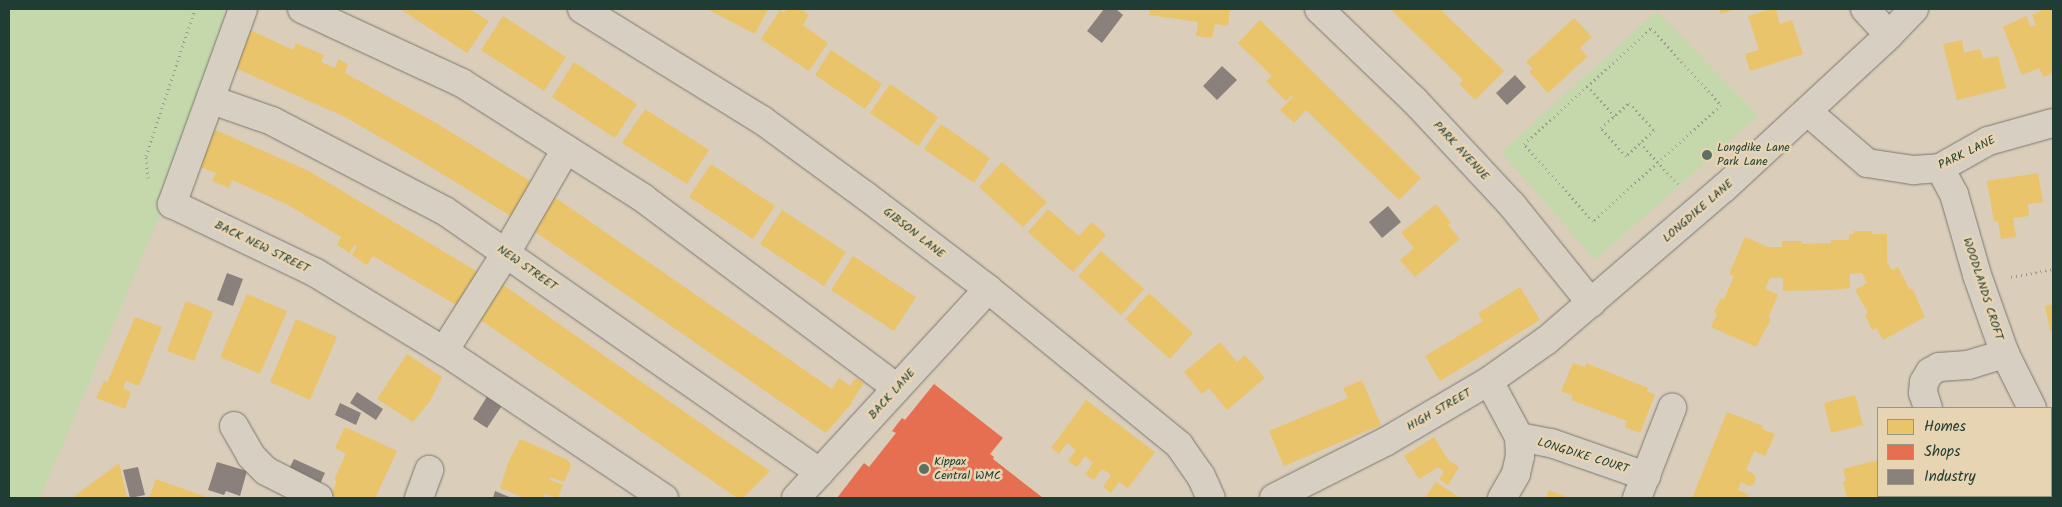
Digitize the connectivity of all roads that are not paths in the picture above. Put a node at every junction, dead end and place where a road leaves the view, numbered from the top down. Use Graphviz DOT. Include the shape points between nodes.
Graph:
graph roads {
  1 [pos="243,9"];
  2 [pos="302,9"];
  3 [pos="582,9"];
  4 [pos="1319,9"];
  5 [pos="1865,9"];
  6 [pos="1914,9"];
  7 [pos="1889,35"];
  8 [pos="212,100"];
  9 [pos="1808,112"];
  10 [pos="2053,123"];
  11 [pos="566,149"];
  12 [pos="1940,168"];
  13 [pos="506,253"];
  14 [pos="988,289"];
  15 [pos="1591,303"];
  16 [pos="444,351"];
  17 [pos="2005,354"];
  18 [pos="1489,381"];
  19 [pos="897,388"];
  20 [pos="2021,405"];
  21 [pos="1928,407"];
  22 [pos="1672,408"];
  23 [pos="234,426"];
  24 [pos="1519,437"];
  25 [pos="429,470"];
  26 [pos="820,473"];
  27 [pos="1641,487"];
  28 [pos="319,498"];
  29 [pos="420,498"];
  30 [pos="664,498"];
  31 [pos="796,498"];
  32 [pos="1211,498"];
  33 [pos="1274,498"];
  34 [pos="1502,498"];
  1 -- 8 [label="street"];
  2 -- 11 [label="street" via="462,83"];
  3 -- 14 [label="street, GIBSON LANE" via="762,120"];
  4 -- 15 [label="street, PARK AVENUE" via="1414,100 1512,205"];
  5 -- 7 [label="street"];
  6 -- 7 [label="street, LONGDIKE LANE"];
  7 -- 9 [label="street, LONGDIKE LANE"];
  8 -- 13 [label="street, NEW STREET" via="272,122 445,211"];
  8 -- 16 [label="street, BACK NEW STREET" via="172,204 316,273"];
  9 -- 12 [label="street, PARK LANE" via="1867,163 1913,170"];
  9 -- 15 [label="street, LONGDIKE LANE"];
  10 -- 12 [label="street, PARK LANE" via="1988,141"];
  11 -- 13 [label="street"];
  11 -- 19 [label="street" via="643,198"];
  12 -- 17 [label="street, WOODLANDS CROFT" via="1954,194"];
  13 -- 16 [label="street"];
  13 -- 26 [label="street, NEW STREET"];
  14 -- 19 [label="street, BACK LANE"];
  14 -- 32 [label="street, GIBSON LANE" via="1179,445 1201,476"];
  15 -- 18 [label="street, HIGH STREET" via="1547,340"];
  16 -- 30 [label="street, BACK NEW STREET"];
  17 -- 20 [label="street, WOODLANDS CROFT"];
  17 -- 21 [label="street" via="1968,365 1938,367 1930,372 1924,382 1923,393"];
  18 -- 24 [label="street"];
  18 -- 33 [label="street, HIGH STREET" via="1384,442"];
  19 -- 26 [label="street, BACK LANE"];
  22 -- 27 [label="street, LONGDIKE COURT"];
  23 -- 28 [label="street" via="251,456 266,471"];
  24 -- 27 [label="street, LONGDIKE COURT" via="1551,443"];
  24 -- 34 [label="street" via="1520,456 1516,474"];
  25 -- 29 [label="street"];
  26 -- 31 [label="street, BACK LANE"];
}
